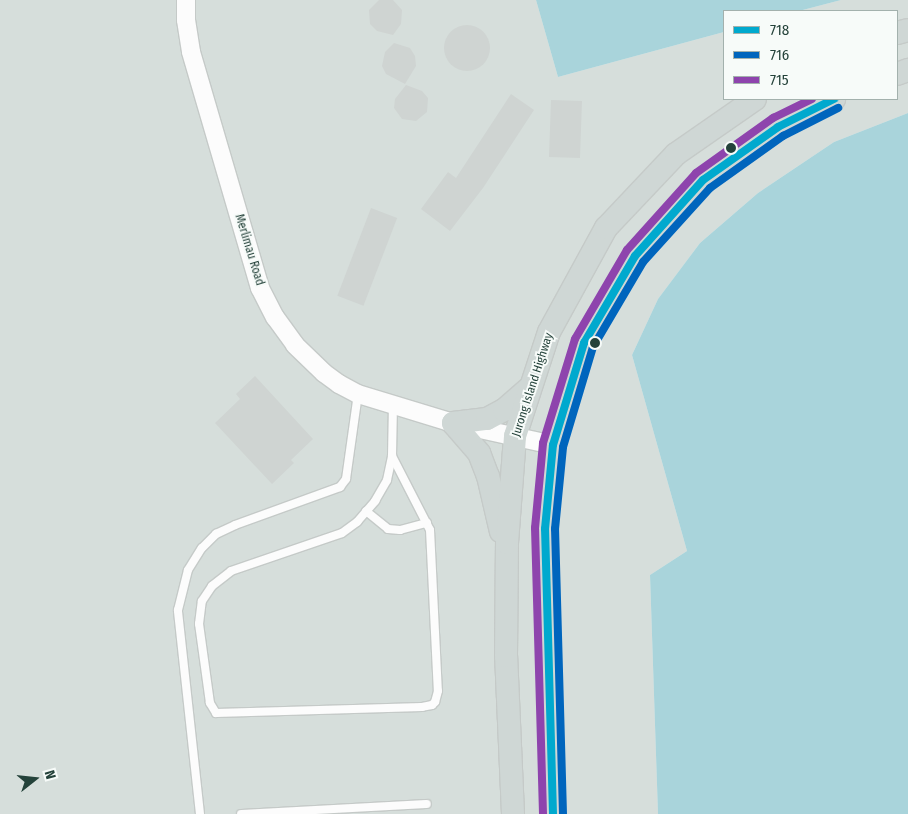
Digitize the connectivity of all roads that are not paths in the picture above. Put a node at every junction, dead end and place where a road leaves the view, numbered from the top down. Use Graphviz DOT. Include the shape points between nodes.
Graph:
graph roads {
  1 [pos="186,0"];
  2 [pos="754,100"];
  3 [pos="832,100"];
  4 [pos="531,386"];
  5 [pos="358,394"];
  6 [pos="393,406"];
  7 [pos="453,423"];
  8 [pos="515,436"];
  9 [pos="553,446"];
  10 [pos="392,456"];
  11 [pos="366,511"];
  12 [pos="427,523"];
  13 [pos="508,528"];
  14 [pos="544,529"];
  15 [pos="507,560"];
  16 [pos="427,804"];
  17 [pos="200,814"];
  18 [pos="241,814"];
  19 [pos="513,814"];
  20 [pos="553,814"];
  1 -- 5 [label="street, Merlimau Road" via="191,52 260,288 295,345 339,384"];
  2 -- 4 [label="main road, Jurong Island Highway" via="676,154 606,228 549,332"];
  3 -- 9 [label="main road" via="778,127 704,180 635,256 584,343"];
  4 -- 7 [label="main road" via="504,410 487,418"];
  4 -- 8 [label="main road, Jurong Island Highway"];
  5 -- 6 [label="street, Merlimau Road"];
  5 -- 17 [label="lane" via="346,479 340,487 216,534 188,570 178,610"];
  6 -- 7 [label="street, Merlimau Road"];
  6 -- 10 [label="lane"];
  7 -- 8 [label="street, Merlimau Road"];
  7 -- 15 [label="main road" via="479,453 488,476"];
  8 -- 9 [label="street, Merlimau Road"];
  8 -- 13 [label="main road, Jurong Island Highway"];
  9 -- 14 [label="main road"];
  10 -- 11 [label="lane" via="386,480"];
  10 -- 12 [label="lane"];
  11 -- 12 [label="lane" via="388,530"];
  11 -- 12 [label="lane" via="342,533 231,571 212,586 202,601 199,624 210,703 216,713 432,705 438,691 432,540"];
  13 -- 14 [label="main road" via="518,520 532,517"];
  13 -- 15 [label="main road, Jurong Island Highway"];
  14 -- 20 [label="main road"];
  15 -- 19 [label="main road, Jurong Island Highway" via="506,656"];
  16 -- 18 [label="lane"];
}
